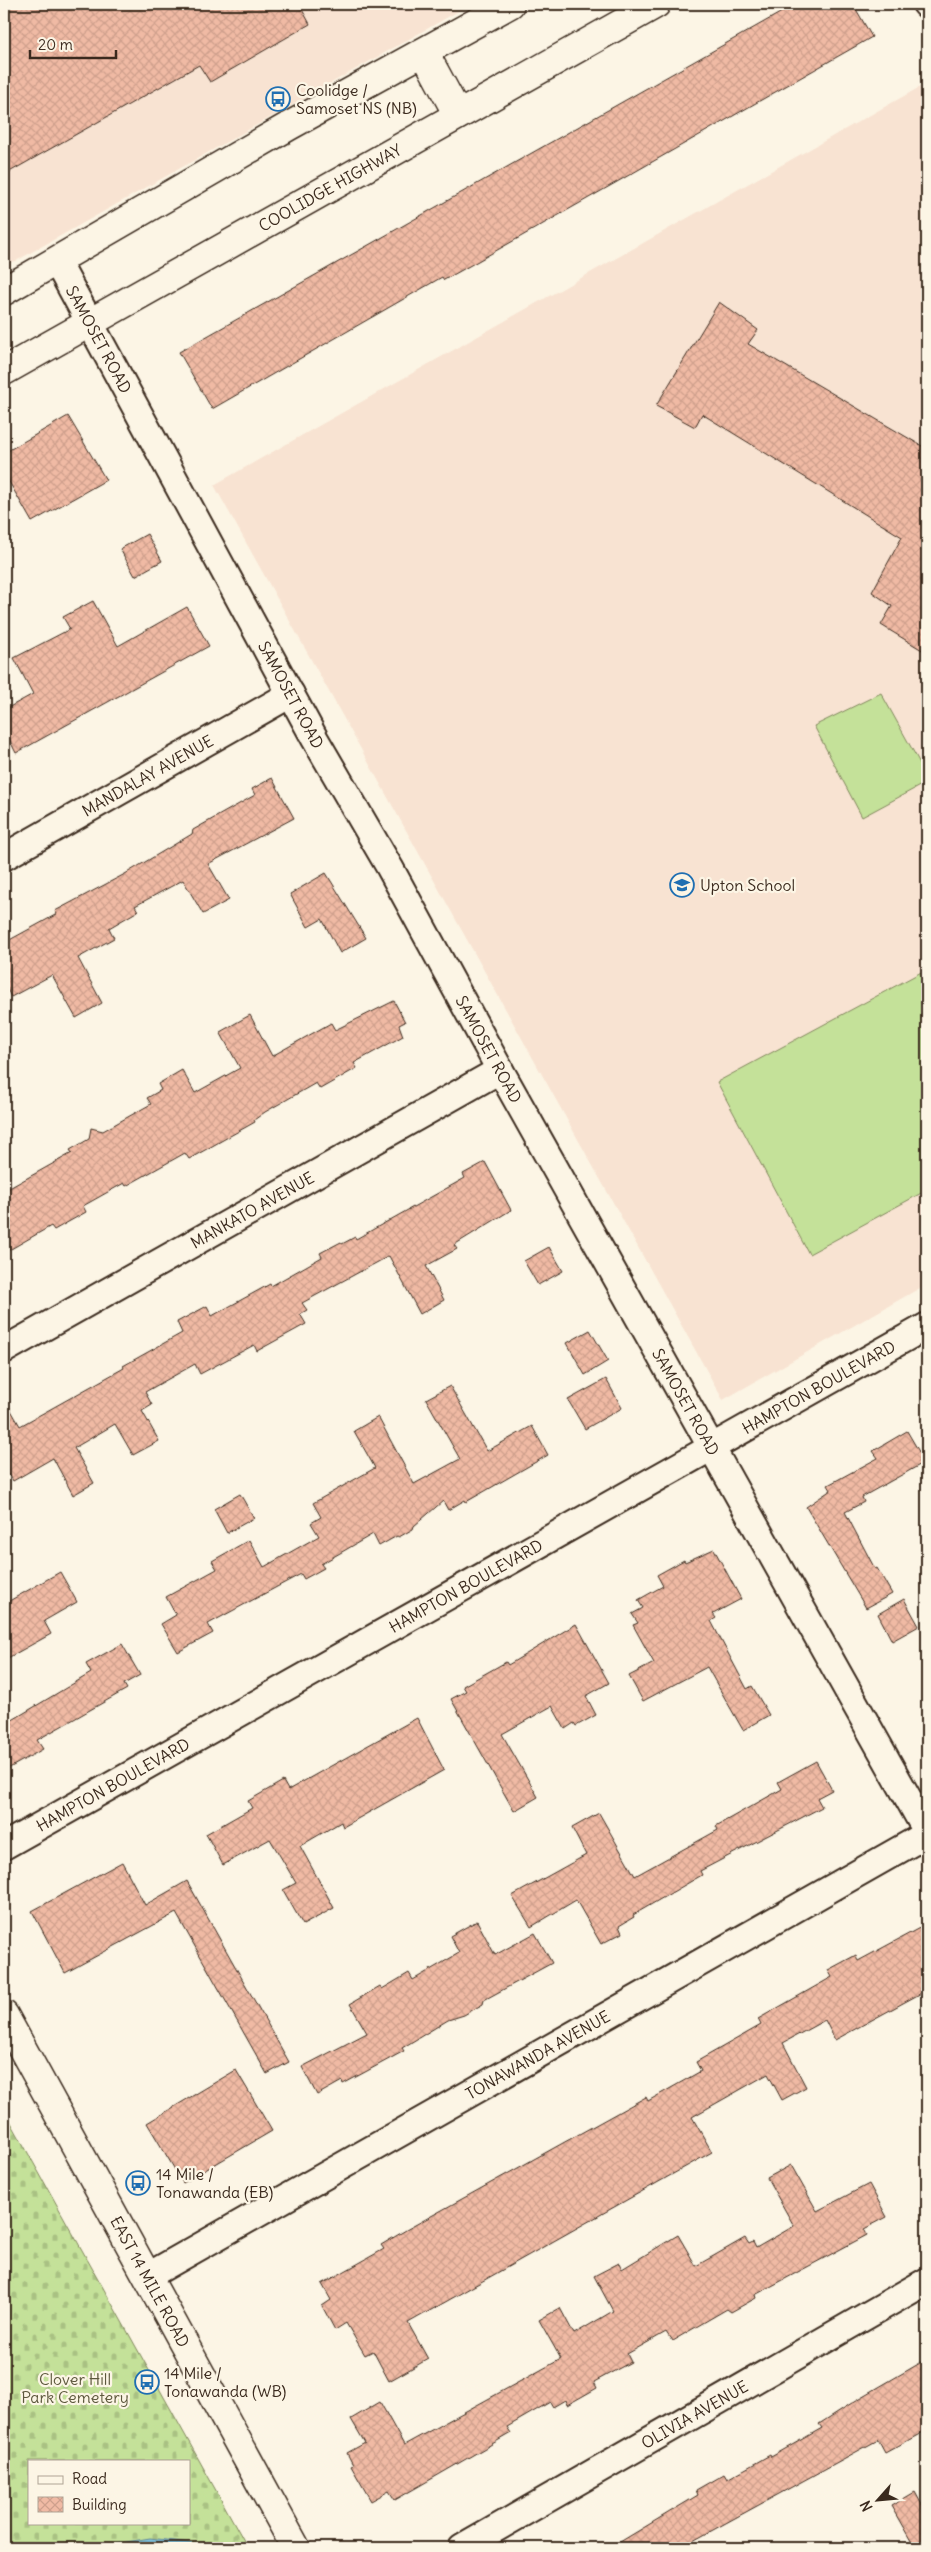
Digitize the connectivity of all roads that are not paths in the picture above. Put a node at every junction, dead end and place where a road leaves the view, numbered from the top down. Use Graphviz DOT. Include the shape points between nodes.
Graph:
graph roads {
  1 [pos="510,4"];
  2 [pos="656,4"];
  3 [pos="424,52"];
  4 [pos="458,115"];
  5 [pos="57,262"];
  6 [pos="4,291"];
  7 [pos="88,323"];
  8 [pos="4,371"];
  9 [pos="291,694"];
  10 [pos="4,857"];
  11 [pos="500,1070"];
  12 [pos="927,1326"];
  13 [pos="4,1350"];
  14 [pos="710,1447"];
  15 [pos="927,1833"];
  16 [pos="4,1846"];
  17 [pos="4,2015"];
  18 [pos="148,2276"];
  19 [pos="927,2281"];
  20 [pos="296,2548"];
  21 [pos="462,2548"];
  1 -- 3 [label="main road"];
  2 -- 4 [label="main road, COOLIDGE HIGHWAY"];
  3 -- 4 [label="main road"];
  3 -- 5 [label="main road" via="254,146"];
  4 -- 7 [label="main road, COOLIDGE HIGHWAY"];
  5 -- 6 [label="main road"];
  5 -- 7 [label="street, SAMOSET ROAD"];
  7 -- 8 [label="main road, COOLIDGE HIGHWAY"];
  7 -- 9 [label="street, SAMOSET ROAD"];
  9 -- 10 [label="street, MANDALAY AVENUE"];
  9 -- 11 [label="street, SAMOSET ROAD"];
  11 -- 13 [label="street, MANKATO AVENUE"];
  11 -- 14 [label="street, SAMOSET ROAD"];
  12 -- 14 [label="street, HAMPTON BOULEVARD"];
  14 -- 15 [label="street, SAMOSET ROAD"];
  14 -- 16 [label="street, HAMPTON BOULEVARD"];
  15 -- 18 [label="street, TONAWANDA AVENUE"];
  17 -- 18 [label="main road, EAST 14 MILE ROAD"];
  18 -- 20 [label="main road, EAST 14 MILE ROAD"];
  19 -- 21 [label="street, OLIVIA AVENUE"];
}
